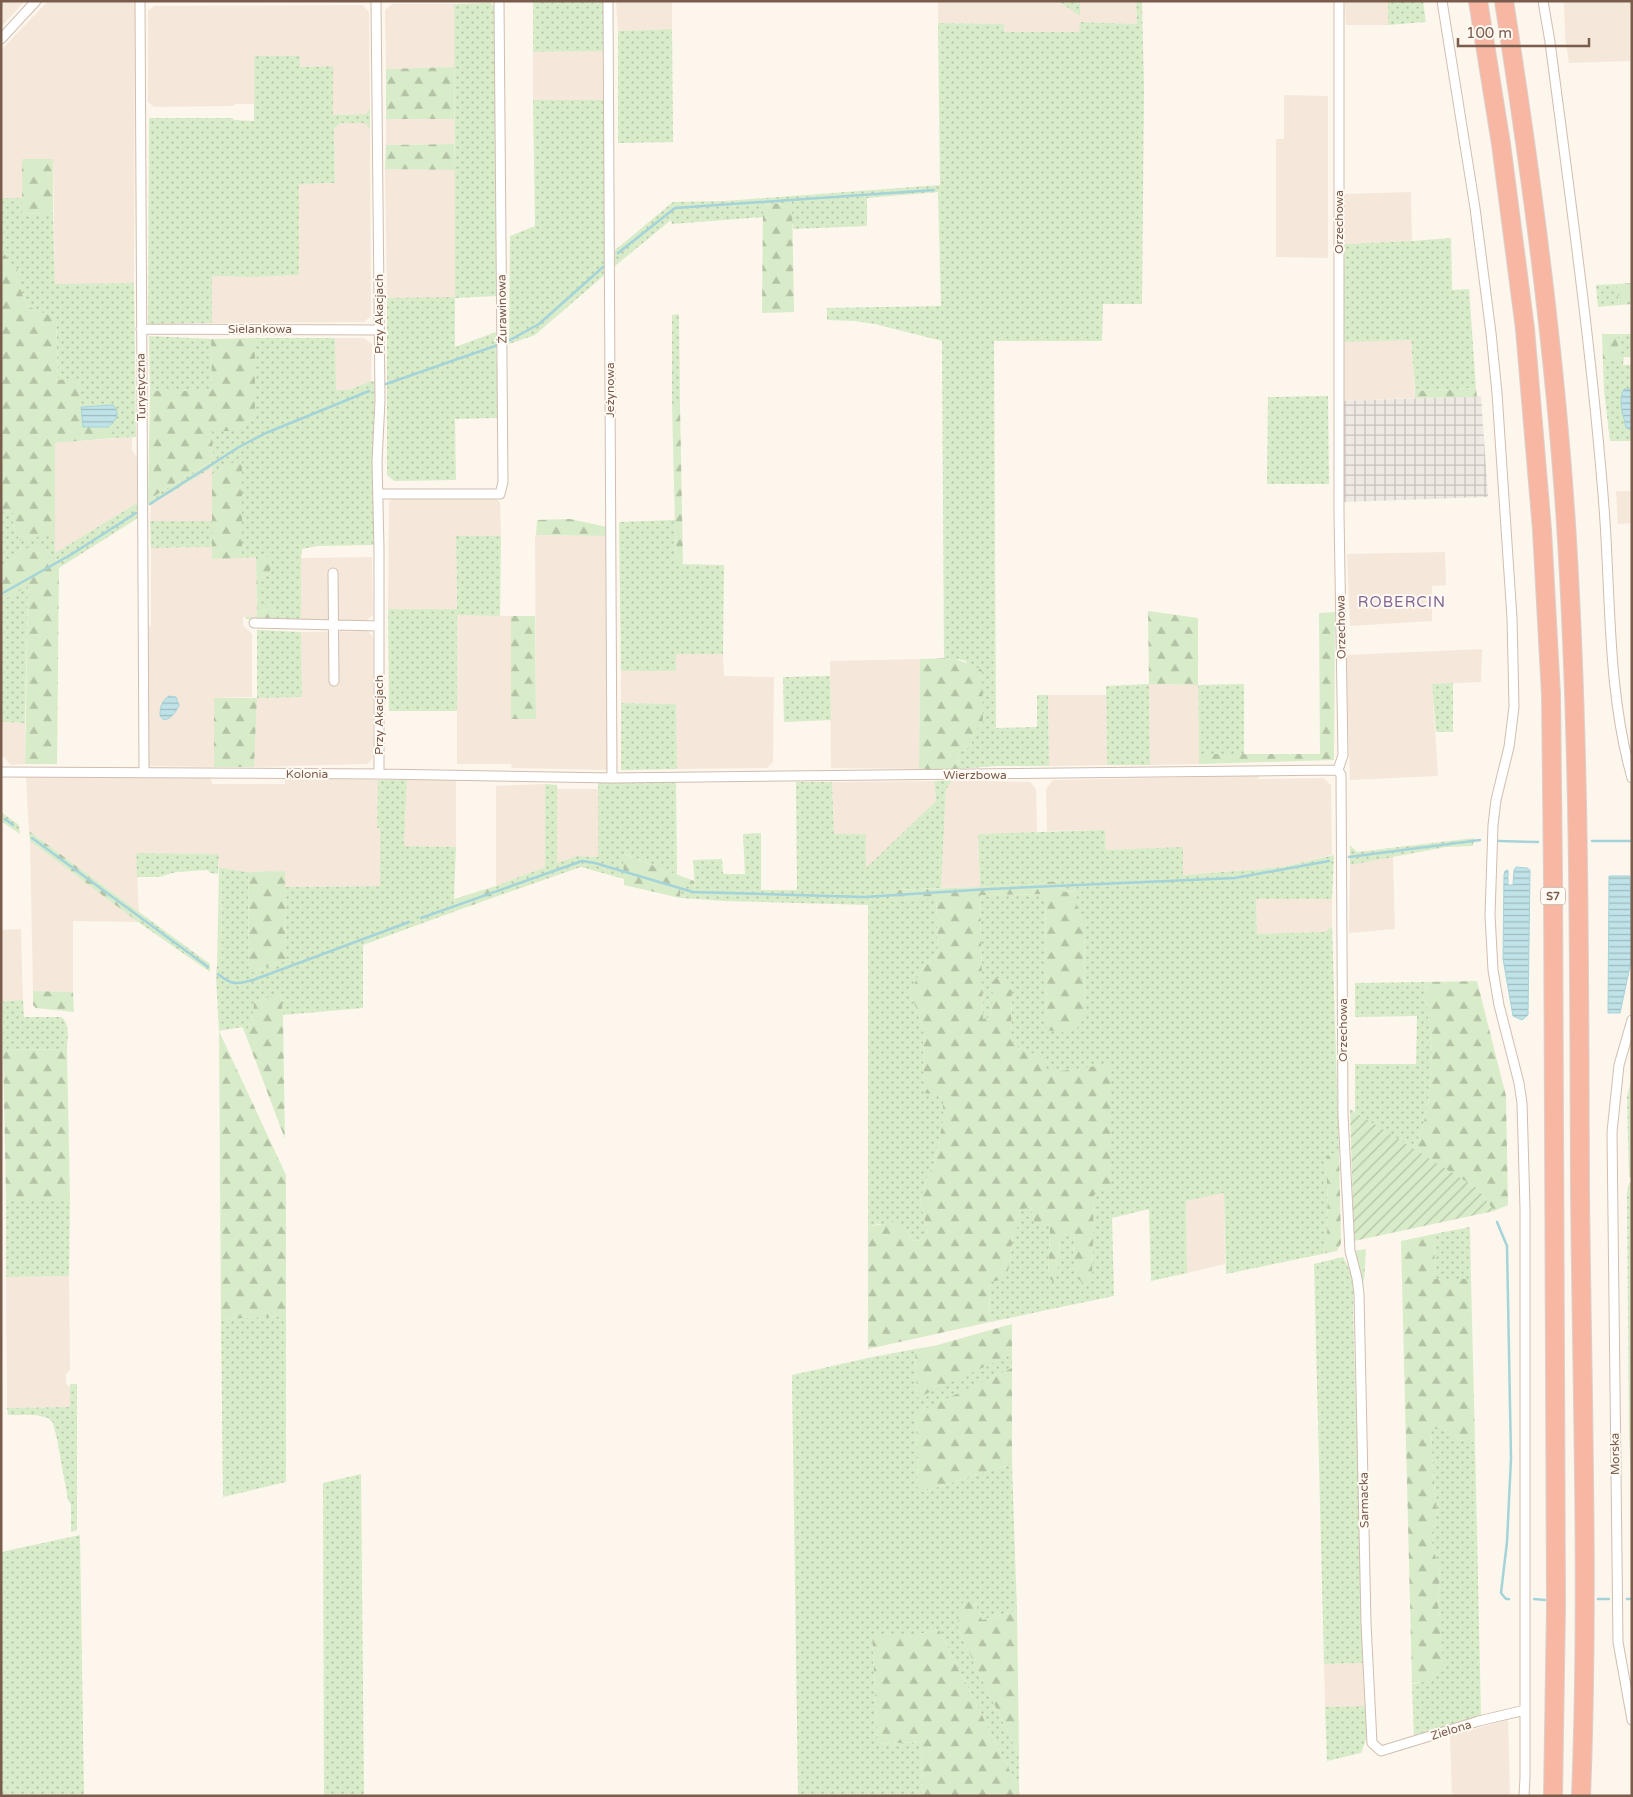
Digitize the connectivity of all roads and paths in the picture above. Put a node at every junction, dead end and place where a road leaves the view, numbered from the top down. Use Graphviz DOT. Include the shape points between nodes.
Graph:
graph roads {
  1 [pos="36,1"];
  2 [pos="140,1"];
  3 [pos="376,1"];
  4 [pos="499,1"];
  5 [pos="608,1"];
  6 [pos="1339,1"];
  7 [pos="1442,1"];
  8 [pos="1478,1"];
  9 [pos="1504,1"];
  10 [pos="1543,1"];
  11 [pos="1,39"];
  12 [pos="141,329"];
  13 [pos="379,330"];
  14 [pos="378,494"];
  15 [pos="333,573"];
  16 [pos="254,624"];
  17 [pos="334,625"];
  18 [pos="379,626"];
  19 [pos="334,681"];
  20 [pos="1338,770"];
  21 [pos="1,772"];
  22 [pos="144,773"];
  23 [pos="379,774"];
  24 [pos="612,778"];
  25 [pos="1632,778"];
  26 [pos="1632,1020"];
  27 [pos="1350,1251"];
  28 [pos="1628,1677"];
  29 [pos="1525,1710"];
  30 [pos="1632,1720"];
  31 [pos="1377,1749"];
  32 [pos="1524,1796"];
  33 [pos="1553,1796"];
  34 [pos="1581,1796"];
  1 -- 11 [label="street"];
  2 -- 12 [label="street, Turystyczna"];
  3 -- 13 [label="street, Przy Akacjach"];
  4 -- 14 [label="street, Żurawinowa" via="504,482 500,494"];
  5 -- 24 [label="street, Jeżynowa"];
  6 -- 20 [label="street, Orzechowa" via="1339,514 1343,756"];
  7 -- 29 [label="street" via="1475,208 1492,341 1508,529 1514,707 1493,826 1490,915 1493,970 1522,1103"];
  8 -- 33 [label="highway, S7" via="1525,329 1542,530 1551,695 1556,1587"];
  9 -- 34 [label="highway, S7" via="1528,157 1552,361 1567,536 1572,642 1578,815 1585,1621"];
  10 -- 25 [label="street" via="1592,373 1616,707"];
  12 -- 13 [label="street, Sielankowa"];
  12 -- 22 [label="street, Turystyczna"];
  13 -- 14 [label="street, Przy Akacjach"];
  14 -- 18 [label="street, Przy Akacjach"];
  15 -- 17 [label="street"];
  16 -- 17 [label="street"];
  17 -- 18 [label="street"];
  17 -- 19 [label="street"];
  18 -- 23 [label="street, Przy Akacjach"];
  20 -- 24 [label="street, Wierzbowa"];
  20 -- 27 [label="street, Orzechowa" via="1341,775 1342,841 1343,1115"];
  21 -- 22 [label="street, Kolonia"];
  22 -- 23 [label="street, Kolonia"];
  23 -- 24 [label="street, Kolonia"];
  26 -- 28 [label="street, Morska" via="1619,1065 1614,1105 1612,1186 1618,1642"];
  27 -- 31 [label="street, Sarmacka" via="1360,1294 1366,1623 1372,1743"];
  28 -- 30 [label="street, Morska"];
  29 -- 31 [label="street, Zielona"];
  29 -- 32 [label="street"];
}
